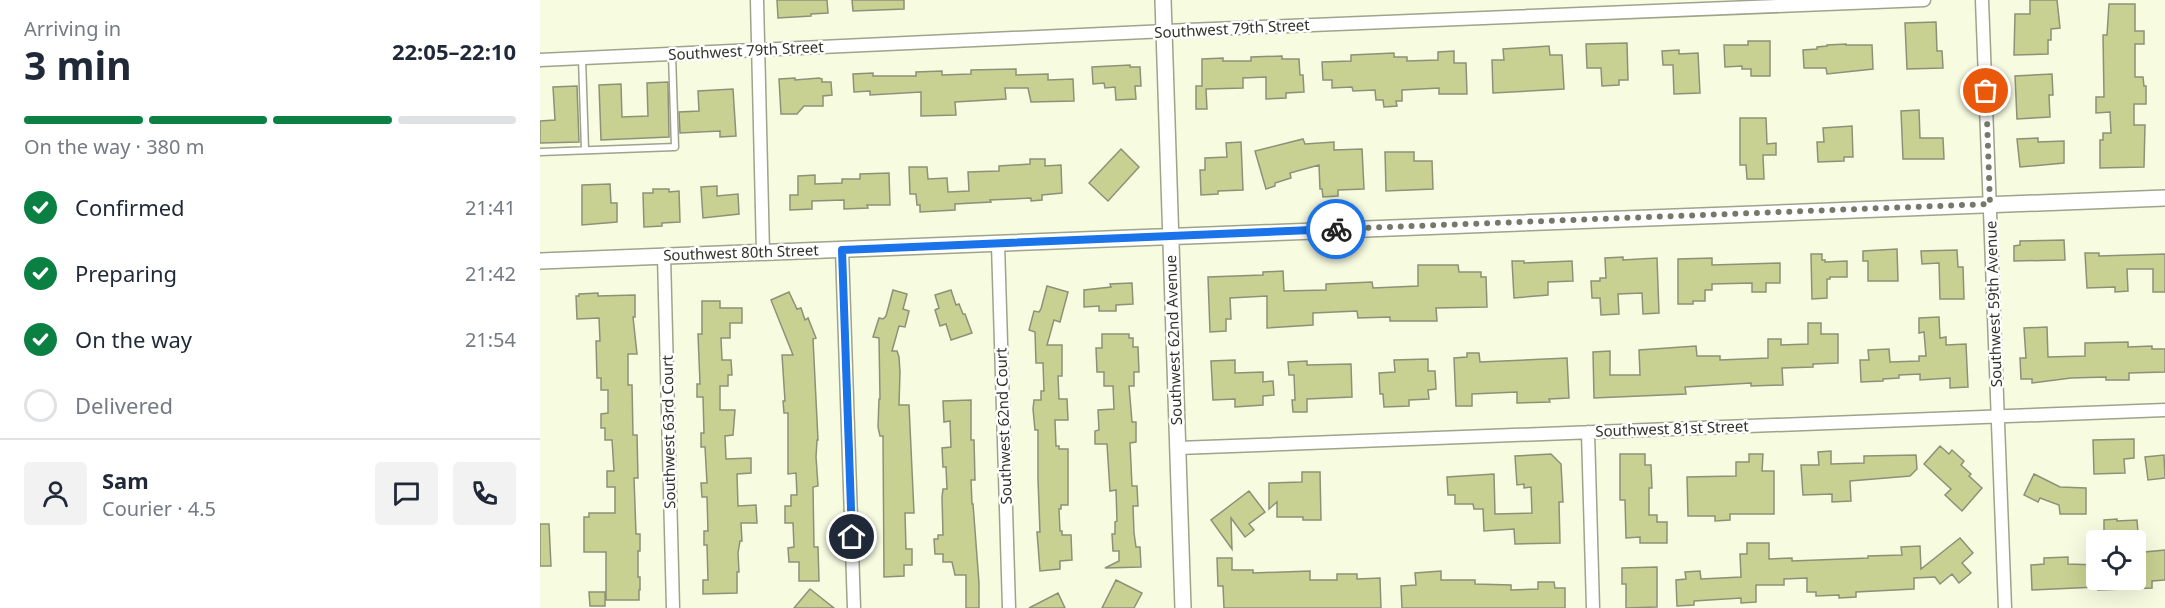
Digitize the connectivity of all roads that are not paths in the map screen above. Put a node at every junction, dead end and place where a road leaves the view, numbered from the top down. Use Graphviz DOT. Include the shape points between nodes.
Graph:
graph roads {
  1 [pos="757,0"];
  2 [pos="1163,0"];
  3 [pos="1924,0"];
  4 [pos="1982,0"];
  5 [pos="1164,32"];
  6 [pos="758,50"];
  7 [pos="672,54"];
  8 [pos="582,58"];
  9 [pos="540,60"];
  10 [pos="585,150"];
  11 [pos="540,152"];
  12 [pos="2165,198"];
  13 [pos="1990,204"];
  14 [pos="1171,237"];
  15 [pos="998,244"];
  16 [pos="842,250"];
  17 [pos="763,253"];
  18 [pos="664,256"];
  19 [pos="540,261"];
  20 [pos="2165,410"];
  21 [pos="1998,415"];
  22 [pos="1588,432"];
  23 [pos="1178,448"];
  24 [pos="673,608"];
  25 [pos="854,608"];
  26 [pos="1009,608"];
  27 [pos="1183,608"];
  28 [pos="1593,608"];
  29 [pos="2005,608"];
  1 -- 6 [label="street"];
  2 -- 5 [label="street, Southwest 62nd Avenue"];
  3 -- 5 [label="street, Southwest 79th Street"];
  4 -- 13 [label="street, Southwest 59th Avenue"];
  5 -- 6 [label="street, Southwest 79th Street"];
  5 -- 14 [label="street, Southwest 62nd Avenue"];
  6 -- 7 [label="street, Southwest 79th Street"];
  6 -- 17 [label="street"];
  7 -- 8 [label="street, Southwest 79th Street"];
  7 -- 10 [label="lane" via="675,147"];
  8 -- 9 [label="street, Southwest 79th Street"];
  8 -- 10 [label="lane"];
  10 -- 11 [label="lane"];
  12 -- 13 [label="street, Southwest 80th Street"];
  13 -- 14 [label="street, Southwest 80th Street"];
  13 -- 21 [label="street, Southwest 59th Avenue"];
  14 -- 15 [label="street, Southwest 80th Street"];
  14 -- 23 [label="street, Southwest 62nd Avenue"];
  15 -- 16 [label="street, Southwest 80th Street"];
  15 -- 26 [label="street, Southwest 62nd Court"];
  16 -- 17 [label="street, Southwest 80th Street"];
  16 -- 25 [label="street"];
  17 -- 18 [label="street, Southwest 80th Street"];
  18 -- 19 [label="street, Southwest 80th Street"];
  18 -- 24 [label="street, Southwest 63rd Court"];
  20 -- 21 [label="street, Southwest 81st Street"];
  21 -- 22 [label="street, Southwest 81st Street"];
  21 -- 29 [label="street, Southwest 59th Avenue"];
  22 -- 23 [label="street, Southwest 81st Street"];
  22 -- 28 [label="street"];
  23 -- 27 [label="street, Southwest 62nd Avenue"];
}
